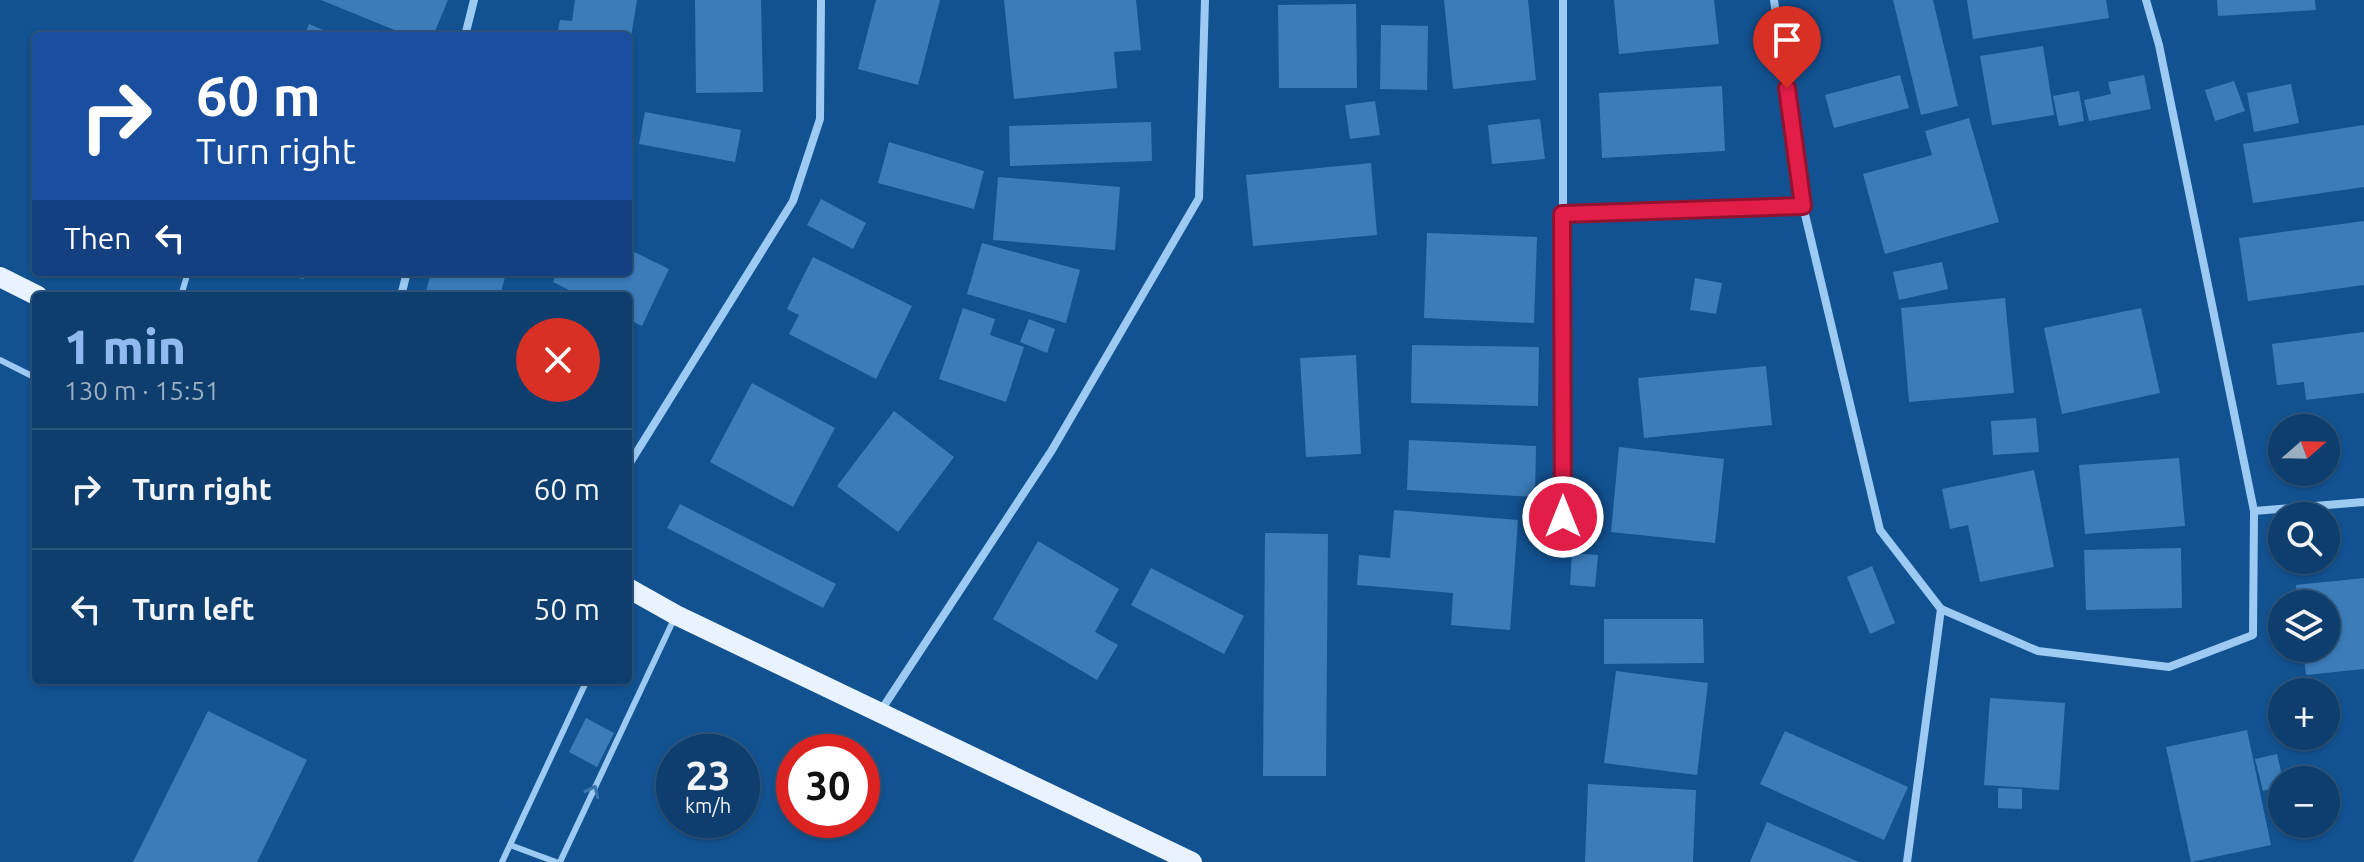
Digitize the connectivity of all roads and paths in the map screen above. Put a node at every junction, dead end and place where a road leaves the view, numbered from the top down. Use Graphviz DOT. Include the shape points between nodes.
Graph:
graph roads {
  1 [pos="474,0"];
  2 [pos="821,0"];
  3 [pos="1205,0"];
  4 [pos="1563,0"];
  5 [pos="1774,0"];
  6 [pos="2146,0"];
  7 [pos="466,32"];
  8 [pos="1803,206"];
  9 [pos="1562,214"];
  10 [pos="0,277"];
  11 [pos="32,293"];
  12 [pos="0,360"];
  13 [pos="32,376"];
  14 [pos="632,460"];
  15 [pos="2364,502"];
  16 [pos="2254,511"];
  17 [pos="1563,517"];
  18 [pos="632,591"];
  19 [pos="1941,609"];
  20 [pos="676,615"];
  21 [pos="585,684"];
  22 [pos="880,713"];
  23 [pos="510,845"];
  24 [pos="502,862"];
  25 [pos="558,862"];
  26 [pos="1192,862"];
  27 [pos="1907,862"];
  1 -- 7 [label="street"];
  2 -- 14 [label="street" via="820,119 793,201"];
  3 -- 22 [label="street" via="1199,198 1052,450"];
  4 -- 9 [label="street"];
  5 -- 8 [label="street"];
  6 -- 16 [label="street"];
  8 -- 9 [label="street"];
  8 -- 19 [label="street" via="1880,530"];
  9 -- 17 [label="street"];
  10 -- 11 [label="main road"];
  12 -- 13 [label="lane"];
  15 -- 16 [label="street"];
  16 -- 19 [label="street" via="2253,635 2169,667 2038,651"];
  18 -- 20 [label="main road"];
  19 -- 27 [label="street"];
  20 -- 22 [label="main road"];
  25 -- 20 [label="lane, one-way"];
  21 -- 23 [label="lane"];
  22 -- 26 [label="main road"];
  23 -- 24 [label="lane"];
  23 -- 25 [label="lane"];
}
